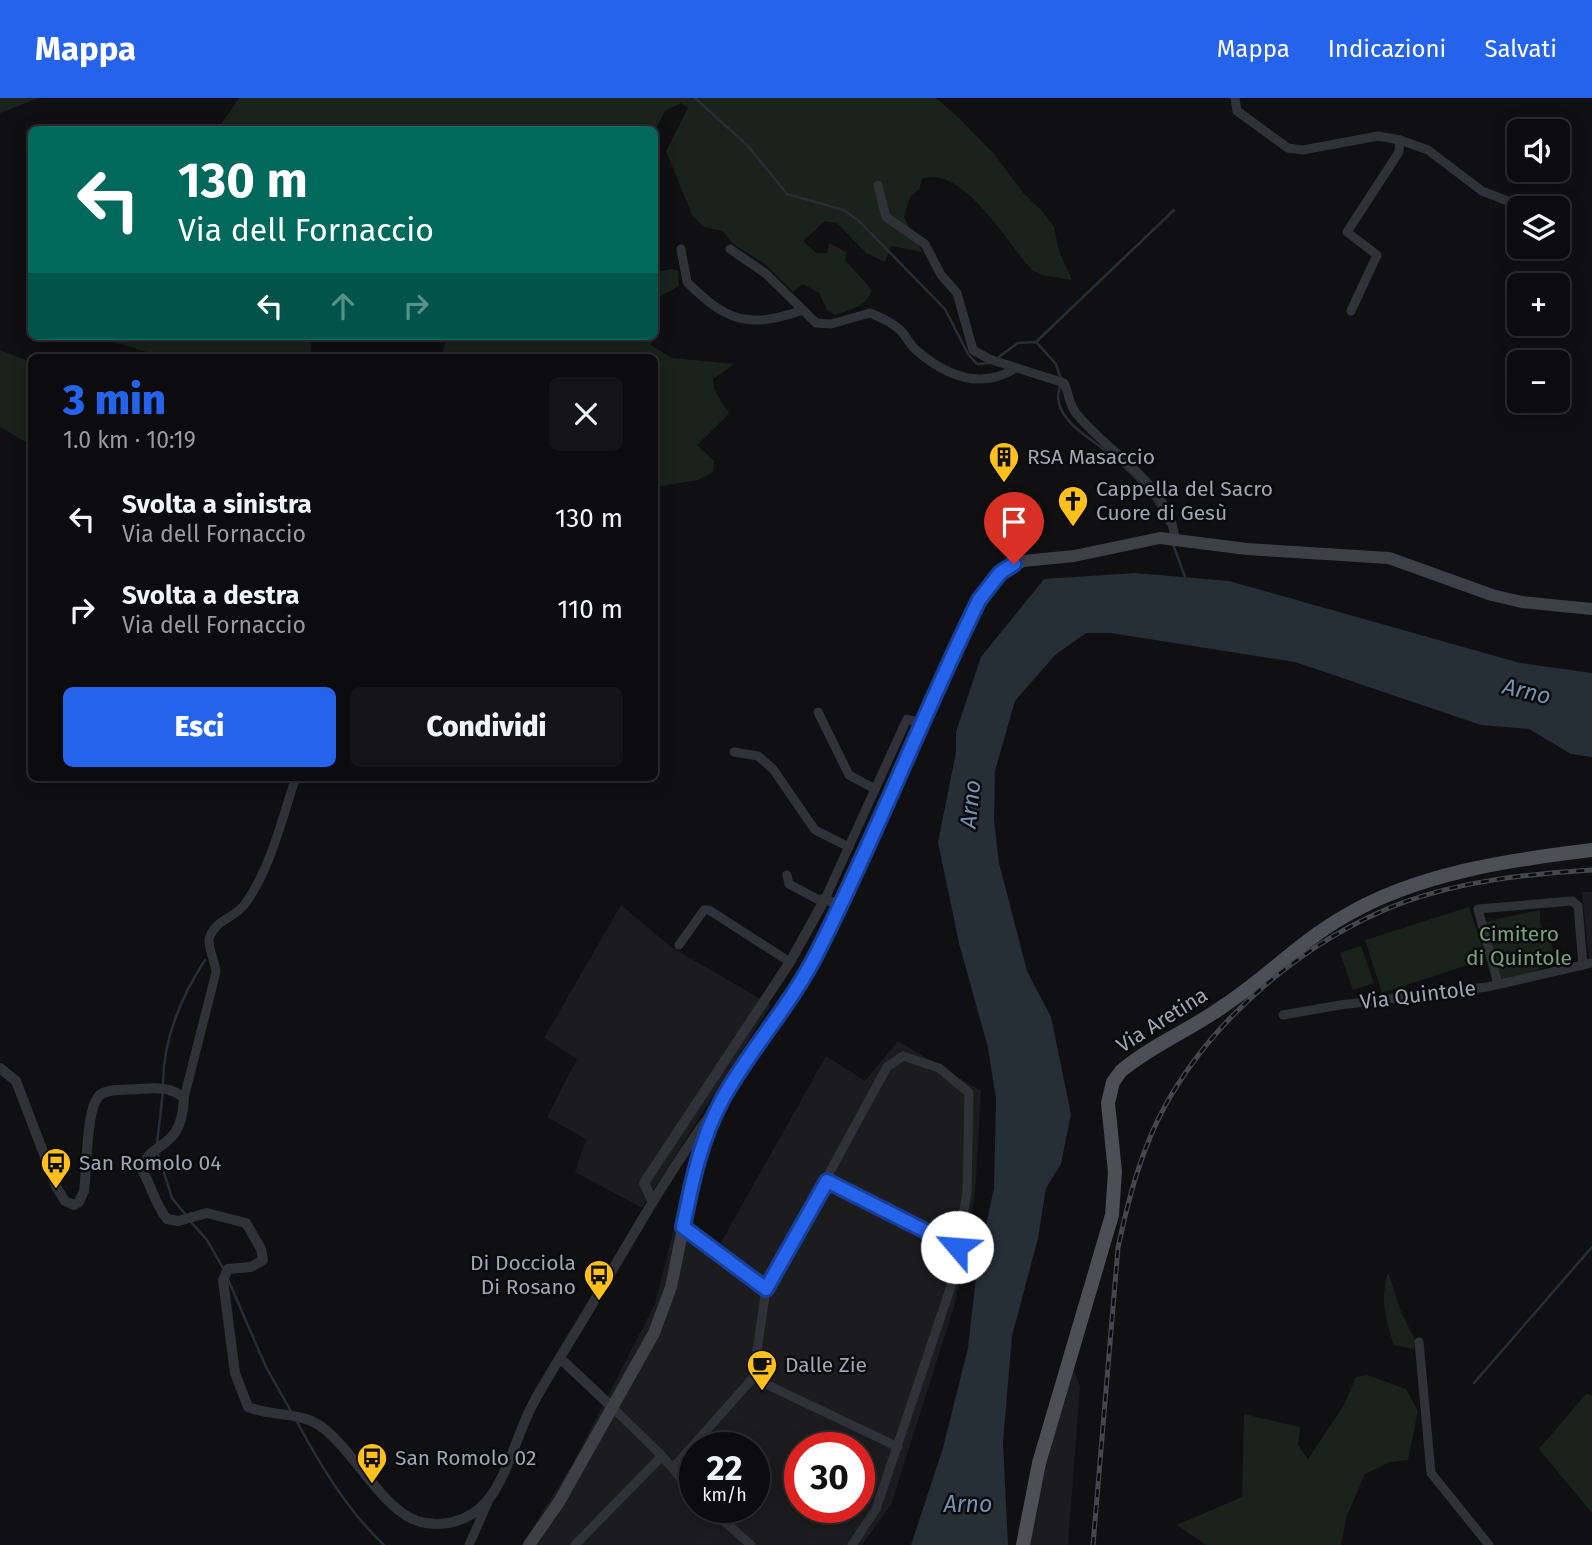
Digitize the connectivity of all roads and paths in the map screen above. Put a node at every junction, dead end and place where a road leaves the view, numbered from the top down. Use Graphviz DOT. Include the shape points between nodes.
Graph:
graph roads {
  1 [pos="1235,98"];
  2 [pos="1400,140"];
  3 [pos="878,185"];
  4 [pos="1507,201"];
  5 [pos="681,249"];
  6 [pos="730,249"];
  7 [pos="803,310"];
  8 [pos="1351,311"];
  9 [pos="1016,368"];
  10 [pos="1172,539"];
  11 [pos="1592,609"];
  12 [pos="818,712"];
  13 [pos="924,724"];
  14 [pos="734,751"];
  15 [pos="295,781"];
  16 [pos="875,789"];
  17 [pos="849,847"];
  18 [pos="1592,850"];
  19 [pos="787,875"];
  20 [pos="825,899"];
  21 [pos="841,906"];
  22 [pos="679,945"];
  23 [pos="790,962"];
  24 [pos="1588,964"];
  25 [pos="1499,984"];
  26 [pos="1283,1016"];
  27 [pos="0,1068"];
  28 [pos="184,1098"];
  29 [pos="723,1098"];
  30 [pos="827,1181"];
  31 [pos="652,1200"];
  32 [pos="683,1227"];
  33 [pos="957,1247"];
  34 [pos="766,1289"];
  35 [pos="1419,1342"];
  36 [pos="561,1359"];
  37 [pos="753,1378"];
  38 [pos="613,1408"];
  39 [pos="898,1447"];
  40 [pos="662,1456"];
  41 [pos="673,1468"];
  42 [pos="679,1475"];
  43 [pos="490,1497"];
  44 [pos="726,1523"];
  45 [pos="469,1545"];
  46 [pos="529,1545"];
  47 [pos="575,1545"];
  48 [pos="751,1545"];
  49 [pos="852,1545"];
  50 [pos="1023,1545"];
  51 [pos="1489,1545"];
  1 -- 2 [label="street" via="1237,111 1288,148 1303,150 1378,136"];
  2 -- 4 [label="street" via="1428,150 1482,191"];
  2 -- 8 [label="street" via="1399,152 1347,232 1377,255"];
  3 -- 9 [label="street" via="886,217 925,244 957,293 973,350"];
  5 -- 7 [label="street" via="687,282 742,321"];
  6 -- 7 [label="street" via="765,273"];
  7 -- 9 [label="street" via="816,323 831,324 870,313 899,329 918,352 971,381 1006,375"];
  9 -- 10 [label="street" via="1061,382 1076,413 1163,503 1174,524"];
  10 -- 11 [label="main road" via="1389,558 1492,595"];
  10 -- 13 [label="main road" via="1143,539 1008,567 979,600"];
  12 -- 16 [label="street" via="849,775"];
  13 -- 16 [label="street" via="907,719"];
  13 -- 21 [label="main road"];
  14 -- 17 [label="street" via="758,756 773,769 815,830"];
  15 -- 28 [label="street" via="276,839 247,902 217,924 208,938 216,972"];
  16 -- 17 [label="street"];
  17 -- 20 [label="street"];
  18 -- 50 [label="main road, Via Aretina" via="1438,878 1371,902 1318,933 1233,1000 1121,1071 1108,1103 1115,1172 1112,1215 1039,1463"];
  19 -- 20 [label="street" via="789,884"];
  20 -- 21 [label="street"];
  20 -- 23 [label="street"];
  21 -- 29 [label="main road" via="806,975"];
  22 -- 23 [label="street" via="691,925 709,909"];
  23 -- 31 [label="street" via="644,1182"];
  24 -- 25 [label="street, Via Quintole"];
  24 -- 25 [label="street" via="1578,906 1572,901 1478,909"];
  25 -- 26 [label="street, Via Quintole"];
  27 -- 28 [label="street" via="16,1081 57,1188 65,1201 74,1205 84,1191 92,1106 100,1095 114,1090 163,1089"];
  28 -- 43 [label="street" via="175,1138 152,1152 142,1170 167,1219 178,1221 207,1213 246,1223 261,1249 263,1260 251,1267 228,1269 223,1280 235,1373 247,1407 317,1424 353,1455 405,1516 450,1524 464,1519"];
  29 -- 31 [label="street"];
  29 -- 32 [label="main road" via="695,1165"];
  30 -- 33 [label="street"];
  30 -- 33 [label="street" via="887,1068 903,1056 939,1068 969,1093 967,1192"];
  30 -- 34 [label="street"];
  31 -- 36 [label="street"];
  32 -- 34 [label="street"];
  32 -- 38 [label="main road" via="671,1287 654,1333"];
  33 -- 39 [label="street" via="939,1329"];
  34 -- 37 [label="street"];
  35 -- 51 [label="street" via="1431,1473"];
  36 -- 38 [label="street"];
  36 -- 43 [label="street" via="534,1402"];
  37 -- 39 [label="street"];
  37 -- 41 [label="street"];
  38 -- 40 [label="street"];
  38 -- 46 [label="main road"];
  39 -- 49 [label="street" via="876,1509"];
  40 -- 41 [label="street"];
  40 -- 47 [label="street"];
  41 -- 42 [label="street"];
  43 -- 45 [label="street"];
  44 -- 48 [label="street"];
}
